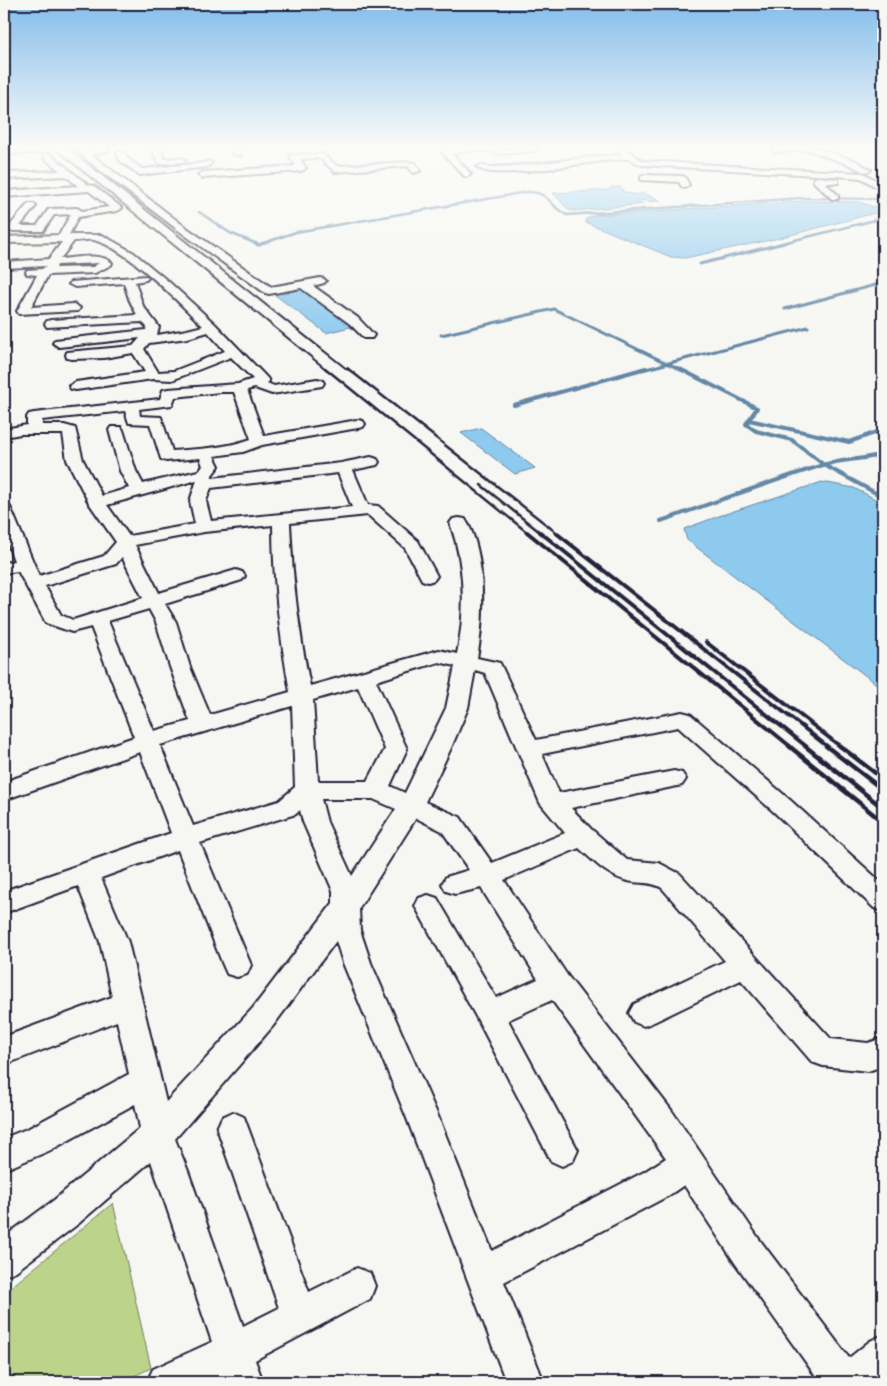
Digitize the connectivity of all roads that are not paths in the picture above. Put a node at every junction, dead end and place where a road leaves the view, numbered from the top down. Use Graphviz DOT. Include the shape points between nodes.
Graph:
graph roads {
  1 [pos="26,212"];
  2 [pos="59,212"];
  3 [pos="76,212"];
  4 [pos="95,212"];
  5 [pos="161,212"];
  6 [pos="49,215"];
  7 [pos="76,215"];
  8 [pos="22,216"];
  9 [pos="4,218"];
  10 [pos="8,232"];
  11 [pos="4,240"];
  12 [pos="65,242"];
  13 [pos="80,249"];
  14 [pos="53,262"];
  15 [pos="4,265"];
  16 [pos="44,272"];
  17 [pos="4,275"];
  18 [pos="154,276"];
  19 [pos="129,280"];
  20 [pos="320,281"];
  21 [pos="303,284"];
  22 [pos="62,285"];
  23 [pos="74,308"];
  24 [pos="145,318"];
  25 [pos="50,324"];
  26 [pos="211,327"];
  27 [pos="368,335"];
  28 [pos="145,341"];
  29 [pos="60,343"];
  30 [pos="233,352"];
  31 [pos="95,353"];
  32 [pos="55,356"];
  33 [pos="150,370"];
  34 [pos="256,383"];
  35 [pos="317,383"];
  36 [pos="76,386"];
  37 [pos="239,388"];
  38 [pos="131,406"];
  39 [pos="358,424"];
  40 [pos="116,430"];
  41 [pos="35,431"];
  42 [pos="4,433"];
  43 [pos="259,441"];
  44 [pos="205,453"];
  45 [pos="371,462"];
  46 [pos="344,468"];
  47 [pos="204,479"];
  48 [pos="139,491"];
  49 [pos="97,504"];
  50 [pos="362,510"];
  51 [pos="4,511"];
  52 [pos="280,520"];
  53 [pos="459,523"];
  54 [pos="204,527"];
  55 [pos="125,542"];
  56 [pos="24,564"];
  57 [pos="4,568"];
  58 [pos="236,576"];
  59 [pos="428,576"];
  60 [pos="34,582"];
  61 [pos="156,601"];
  62 [pos="97,618"];
  63 [pos="466,662"];
  64 [pos="365,679"];
  65 [pos="302,697"];
  66 [pos="203,726"];
  67 [pos="147,741"];
  68 [pos="530,749"];
  69 [pos="674,779"];
  70 [pos="307,790"];
  71 [pos="376,790"];
  72 [pos="4,791"];
  73 [pos="552,803"];
  74 [pos="411,806"];
  75 [pos="582,836"];
  76 [pos="185,838"];
  77 [pos="86,873"];
  78 [pos="487,876"];
  79 [pos="456,884"];
  80 [pos="883,900"];
  81 [pos="4,902"];
  82 [pos="428,906"];
  83 [pos="346,907"];
  84 [pos="237,965"];
  85 [pos="745,965"];
  86 [pos="556,984"];
  87 [pos="127,1004"];
  88 [pos="644,1012"];
  89 [pos="490,1015"];
  90 [pos="4,1051"];
  91 [pos="883,1052"];
  92 [pos="145,1082"];
  93 [pos="233,1128"];
  94 [pos="157,1135"];
  95 [pos="562,1150"];
  96 [pos="4,1154"];
  97 [pos="688,1163"];
  98 [pos="4,1259"];
  99 [pos="482,1275"];
  100 [pos="357,1286"];
  101 [pos="300,1316"];
  102 [pos="883,1354"];
  103 [pos="238,1367"];
  104 [pos="166,1382"];
  105 [pos="525,1382"];
  106 [pos="843,1382"];
  107 [pos="850,1382"];
  1 -- 8 [label="street"];
  2 -- 6 [label="street"];
  3 -- 7 [label="street"];
  4 -- 7 [label="street"];
  5 -- 21 [label="street" via="269,291"];
  6 -- 8 [label="street"];
  6 -- 10 [label="street" via="40,229"];
  7 -- 12 [label="street"];
  8 -- 9 [label="street"];
  8 -- 10 [label="street"];
  11 -- 12 [label="street"];
  12 -- 13 [label="street"];
  12 -- 14 [label="street"];
  12 -- 18 [label="street" via="98,237 130,254"];
  14 -- 15 [label="street"];
  14 -- 16 [label="street" via="51,268"];
  14 -- 16 [label="street" via="101,260 107,263 95,270"];
  16 -- 17 [label="street"];
  16 -- 23 [label="street" via="42,286 23,311"];
  18 -- 19 [label="street"];
  18 -- 26 [label="street"];
  19 -- 22 [label="street"];
  19 -- 24 [label="street" via="130,289"];
  20 -- 21 [label="street"];
  21 -- 27 [label="street"];
  24 -- 25 [label="street"];
  24 -- 28 [label="street" via="153,327"];
  26 -- 28 [label="street"];
  26 -- 30 [label="street"];
  28 -- 29 [label="street"];
  28 -- 31 [label="street" via="104,354"];
  28 -- 33 [label="street"];
  30 -- 33 [label="street" via="185,373 160,377"];
  30 -- 34 [label="street" via="262,381"];
  31 -- 32 [label="street"];
  31 -- 33 [label="street" via="100,371"];
  33 -- 36 [label="street"];
  34 -- 35 [label="street" via="272,390"];
  34 -- 37 [label="street"];
  37 -- 38 [label="street" via="168,393 168,402"];
  37 -- 43 [label="street"];
  38 -- 41 [label="street" via="34,417"];
  38 -- 44 [label="street" via="134,420 156,420 166,456"];
  39 -- 43 [label="street"];
  40 -- 48 [label="street" via="128,471"];
  41 -- 42 [label="street"];
  41 -- 49 [label="street" via="70,431 76,460"];
  43 -- 44 [label="street"];
  44 -- 47 [label="street" via="211,466"];
  45 -- 46 [label="street"];
  46 -- 47 [label="street"];
  46 -- 50 [label="street"];
  47 -- 48 [label="street"];
  47 -- 54 [label="street" via="198,501"];
  48 -- 49 [label="street"];
  49 -- 55 [label="street"];
  50 -- 52 [label="street"];
  50 -- 59 [label="street" via="372,510 412,545"];
  51 -- 56 [label="street"];
  52 -- 54 [label="street"];
  52 -- 65 [label="street" via="292,647"];
  53 -- 63 [label="street" via="472,575 471,636"];
  54 -- 55 [label="street"];
  55 -- 60 [label="street" via="110,560"];
  55 -- 61 [label="street" via="136,570"];
  56 -- 57 [label="street"];
  56 -- 60 [label="street"];
  58 -- 61 [label="street"];
  60 -- 62 [label="street" via="53,619 72,626"];
  61 -- 62 [label="street"];
  61 -- 66 [label="street"];
  62 -- 67 [label="street"];
  63 -- 64 [label="street" via="439,656"];
  63 -- 68 [label="street" via="493,668"];
  63 -- 74 [label="street" via="457,708"];
  64 -- 65 [label="street"];
  64 -- 71 [label="street" via="396,749"];
  65 -- 66 [label="street"];
  65 -- 70 [label="street"];
  66 -- 67 [label="street"];
  67 -- 72 [label="street"];
  67 -- 76 [label="street"];
  68 -- 73 [label="street"];
  68 -- 80 [label="street" via="682,719"];
  69 -- 73 [label="street"];
  70 -- 71 [label="street"];
  70 -- 76 [label="street" via="287,808"];
  70 -- 83 [label="street" via="315,822 346,891"];
  71 -- 74 [label="street"];
  73 -- 75 [label="street"];
  74 -- 78 [label="street" via="451,824"];
  74 -- 83 [label="street"];
  75 -- 78 [label="street"];
  75 -- 85 [label="street" via="618,867 659,873 671,881"];
  76 -- 77 [label="street"];
  76 -- 84 [label="street"];
  77 -- 81 [label="street"];
  77 -- 87 [label="street" via="114,942"];
  78 -- 79 [label="street"];
  78 -- 86 [label="street"];
  82 -- 89 [label="street"];
  83 -- 94 [label="street" via="263,1017"];
  83 -- 99 [label="street" via="346,930 357,963 422,1116"];
  85 -- 88 [label="street"];
  85 -- 91 [label="street" via="823,1052 868,1057"];
  86 -- 89 [label="street"];
  86 -- 97 [label="street"];
  87 -- 90 [label="street"];
  87 -- 92 [label="street"];
  89 -- 95 [label="street"];
  92 -- 94 [label="street"];
  92 -- 96 [label="street" via="40,1139"];
  93 -- 101 [label="street"];
  94 -- 98 [label="street" via="66,1212"];
  94 -- 103 [label="street"];
  97 -- 99 [label="street" via="656,1184"];
  97 -- 106 [label="street" via="747,1251"];
  99 -- 105 [label="street"];
  100 -- 101 [label="street"];
  101 -- 103 [label="street"];
  102 -- 107 [label="street"];
  103 -- 104 [label="street"];
}
